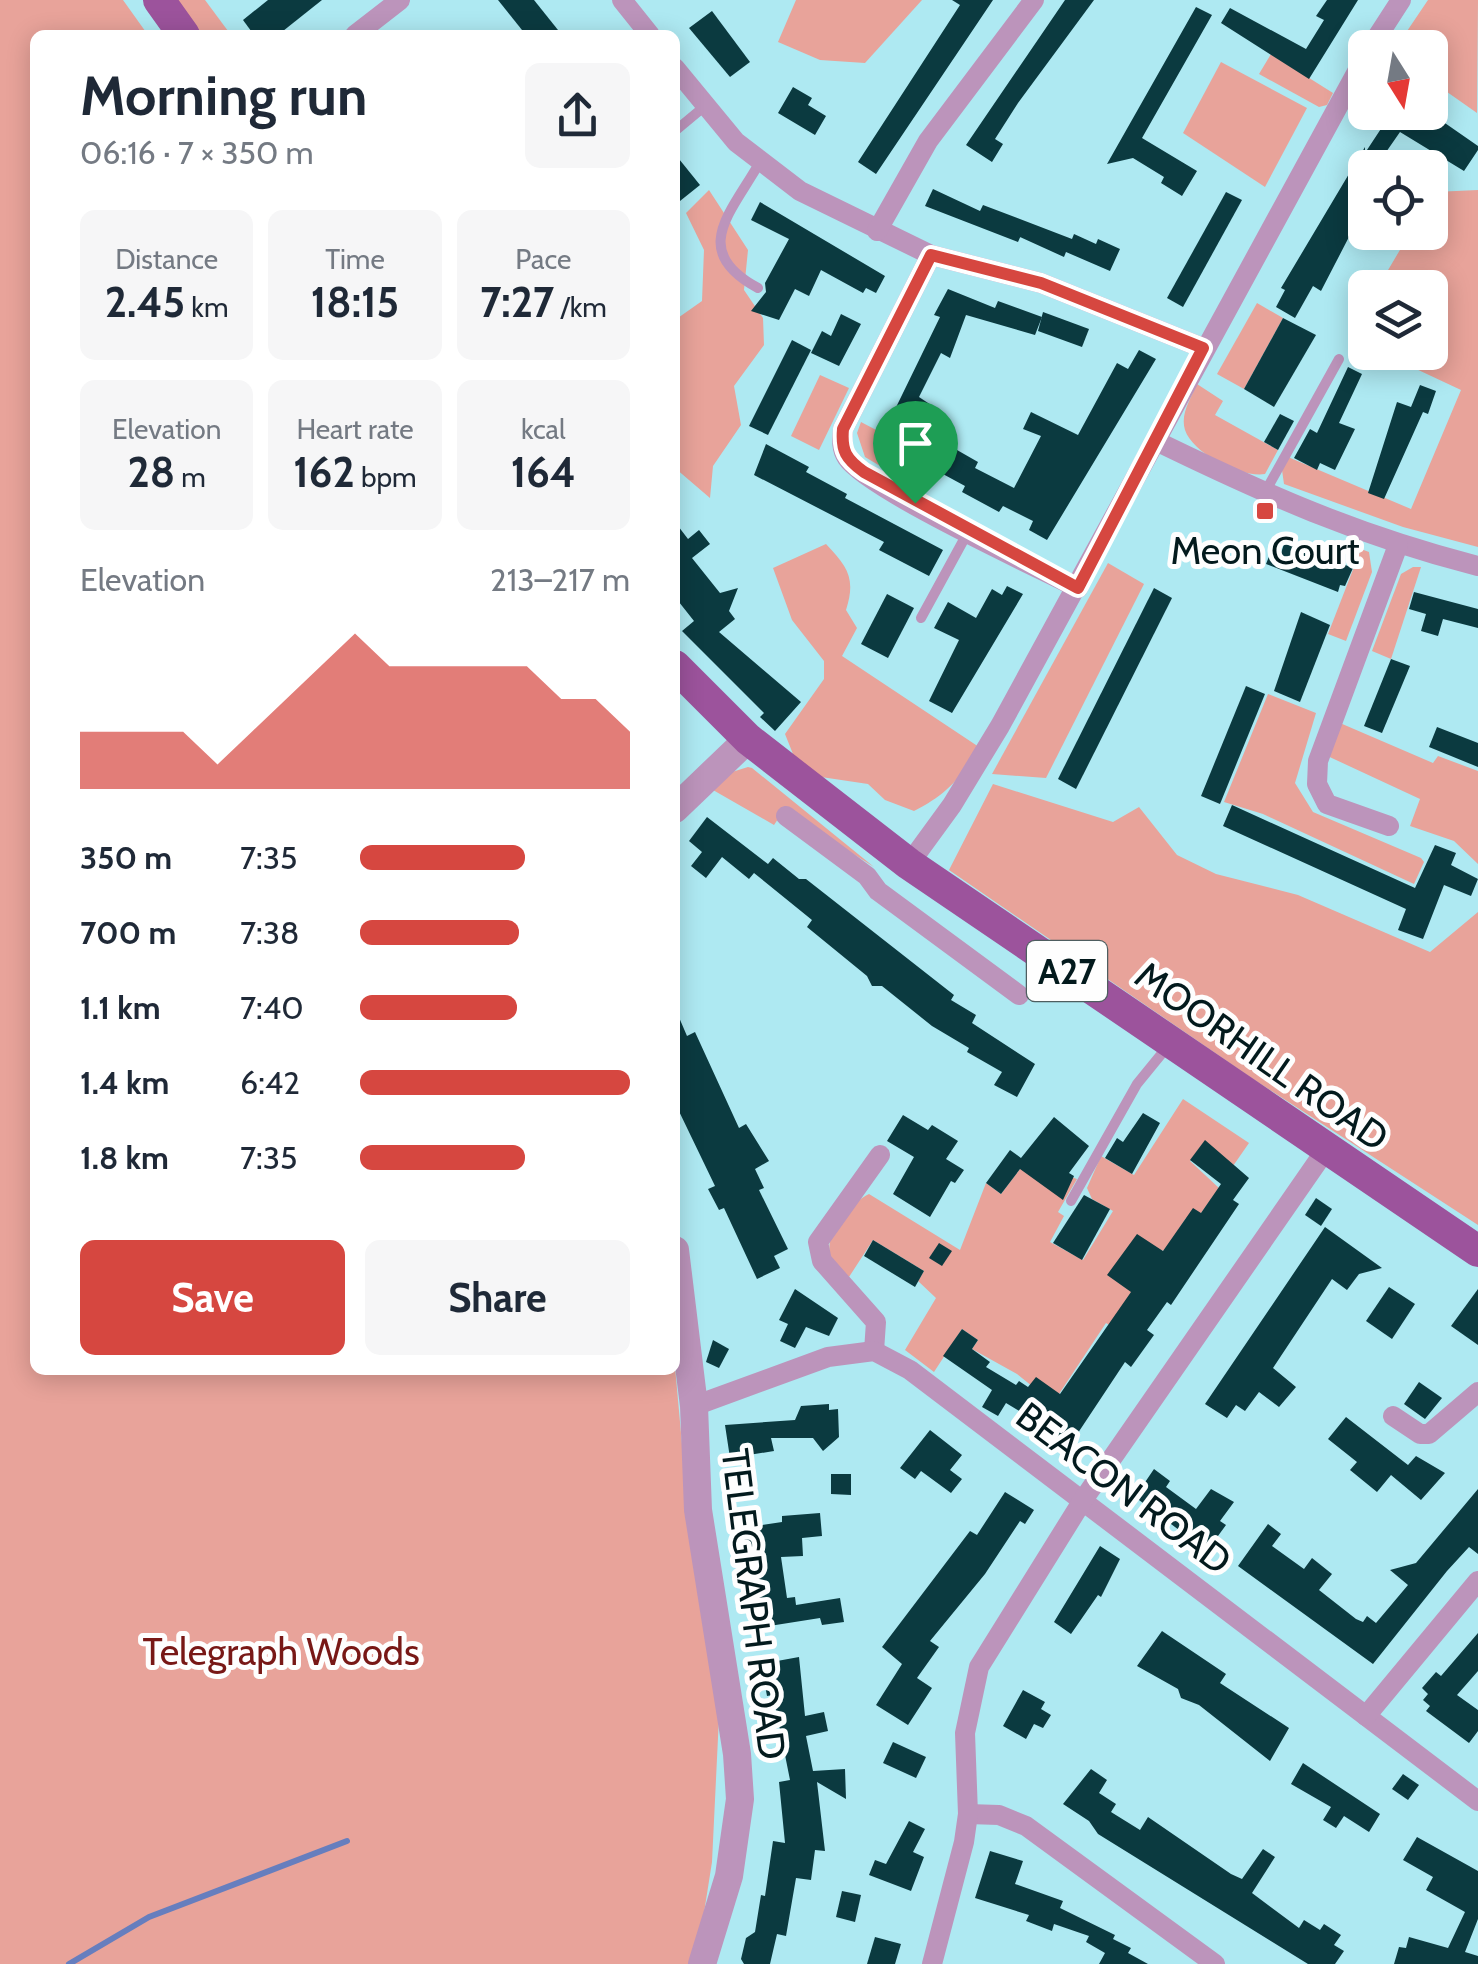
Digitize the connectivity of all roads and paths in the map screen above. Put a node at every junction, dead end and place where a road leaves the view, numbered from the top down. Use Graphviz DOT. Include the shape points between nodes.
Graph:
graph roads {
  1 [pos="159,0"];
  2 [pos="400,0"];
  3 [pos="622,0"];
  4 [pos="1034,0"];
  5 [pos="1401,0"];
  6 [pos="180,30"];
  7 [pos="362,30"];
  8 [pos="646,30"];
  9 [pos="1382,30"];
  10 [pos="680,74"];
  11 [pos="1348,87"];
  12 [pos="705,106"];
  13 [pos="680,127"];
  14 [pos="760,161"];
  15 [pos="877,231"];
  16 [pos="931,255"];
  17 [pos="758,288"];
  18 [pos="1203,348"];
  19 [pos="1338,359"];
  20 [pos="1156,440"];
  21 [pos="1264,494"];
  22 [pos="968,532"];
  23 [pos="1398,545"];
  24 [pos="1478,566"];
  25 [pos="1078,588"];
  26 [pos="921,618"];
  27 [pos="680,671"];
  28 [pos="748,739"];
  29 [pos="680,803"];
  30 [pos="786,816"];
  31 [pos="1389,826"];
  32 [pos="905,862"];
  33 [pos="878,891"];
  34 [pos="1019,996"];
  35 [pos="1171,1041"];
  36 [pos="1325,1151"];
  37 [pos="880,1155"];
  38 [pos="1071,1201"];
  39 [pos="1478,1252"];
  40 [pos="680,1291"];
  41 [pos="874,1350"];
  42 [pos="1478,1392"];
  43 [pos="694,1406"];
  44 [pos="1393,1416"];
  45 [pos="1083,1500"];
  46 [pos="1478,1581"];
  47 [pos="1366,1716"];
  48 [pos="1478,1802"];
  49 [pos="968,1814"];
  50 [pos="702,1964"];
  51 [pos="932,1964"];
  52 [pos="1216,1964"];
  1 -- 6 [label="main road"];
  2 -- 7 [label="street"];
  3 -- 8 [label="street"];
  4 -- 15 [label="street" via="928,141"];
  5 -- 9 [label="street"];
  10 -- 12 [label="street"];
  11 -- 18 [label="street"];
  12 -- 13 [label="lane"];
  12 -- 14 [label="street"];
  14 -- 15 [label="street" via="800,191"];
  14 -- 17 [label="lane" via="722,227 719,248 731,274"];
  15 -- 16 [label="street"];
  16 -- 18 [label="street" via="1041,283"];
  16 -- 22 [label="street" via="843,429 842,446 848,461 864,472"];
  18 -- 20 [label="street"];
  19 -- 21 [label="lane"];
  20 -- 21 [label="street"];
  20 -- 25 [label="street"];
  21 -- 23 [label="street"];
  22 -- 25 [label="street"];
  22 -- 26 [label="lane"];
  23 -- 24 [label="street"];
  23 -- 31 [label="street" via="1318,761 1317,784 1328,804"];
  25 -- 32 [label="street" via="962,790"];
  27 -- 28 [label="main road, MOORHILL ROAD / A27"];
  28 -- 29 [label="street"];
  28 -- 32 [label="main road, MOORHILL ROAD / A27"];
  30 -- 33 [label="street"];
  32 -- 33 [label="street"];
  32 -- 35 [label="main road, MOORHILL ROAD / A27"];
  33 -- 34 [label="street"];
  35 -- 36 [label="main road, MOORHILL ROAD / A27"];
  35 -- 38 [label="lane" via="1137,1084"];
  36 -- 39 [label="main road, MOORHILL ROAD / A27"];
  36 -- 45 [label="street"];
  37 -- 41 [label="street" via="818,1242 822,1260 876,1322"];
  40 -- 43 [label="street, TELEGRAPH ROAD"];
  41 -- 43 [label="street" via="828,1357"];
  41 -- 45 [label="street, BEACON ROAD"];
  42 -- 44 [label="street" via="1429,1434"];
  43 -- 50 [label="street, TELEGRAPH ROAD" via="698,1510 740,1800 730,1876"];
  45 -- 47 [label="street, BEACON ROAD"];
  45 -- 49 [label="street" via="978,1667 965,1733"];
  46 -- 47 [label="street"];
  47 -- 48 [label="street, BEACON ROAD"];
  49 -- 51 [label="street"];
  49 -- 52 [label="street" via="999,1815 1026,1826"];
}
